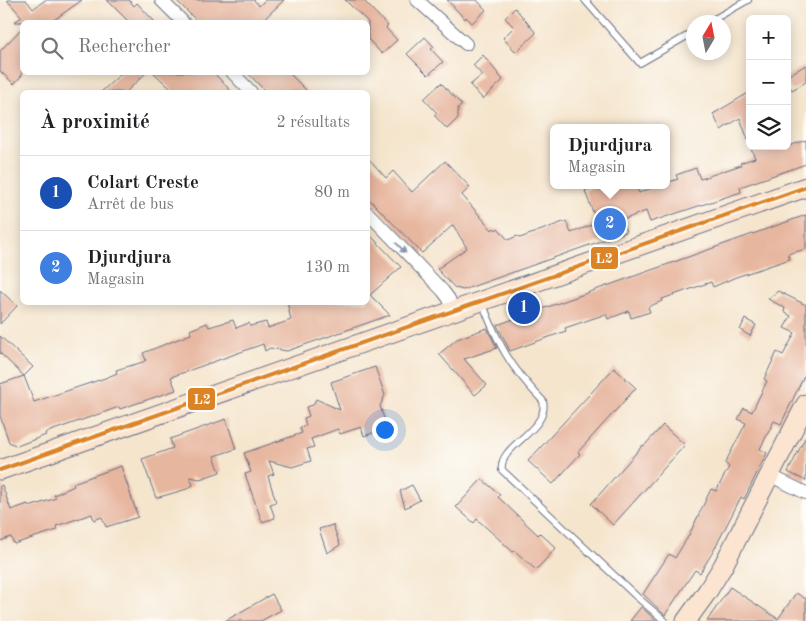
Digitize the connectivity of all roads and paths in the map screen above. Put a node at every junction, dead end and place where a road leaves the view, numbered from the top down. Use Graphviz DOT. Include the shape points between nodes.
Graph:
graph roads {
  1 [pos="161,0"];
  2 [pos="418,0"];
  3 [pos="585,0"];
  4 [pos="748,0"];
  5 [pos="722,15"];
  6 [pos="181,20"];
  7 [pos="686,37"];
  8 [pos="466,44"];
  9 [pos="235,75"];
  10 [pos="249,90"];
  11 [pos="806,186"];
  12 [pos="370,215"];
  13 [pos="482,301"];
  14 [pos="453,311"];
  15 [pos="806,404"];
  16 [pos="0,470"];
  17 [pos="769,475"];
  18 [pos="806,493"];
  19 [pos="665,621"];
  20 [pos="686,621"];
  1 -- 6 [label="street"];
  2 -- 8 [label="street"];
  3 -- 7 [label="lane" via="640,63"];
  4 -- 5 [label="lane"];
  9 -- 10 [label="street"];
  11 -- 13 [label="main road"];
  12 -- 14 [label="street, one-way" via="443,290"];
  13 -- 14 [label="main road"];
  13 -- 19 [label="lane" via="506,357 544,405 540,419 504,459 502,470"];
  14 -- 16 [label="main road"];
  15 -- 17 [label="main road"];
  17 -- 18 [label="street"];
  17 -- 20 [label="main road" via="718,573"];
}
